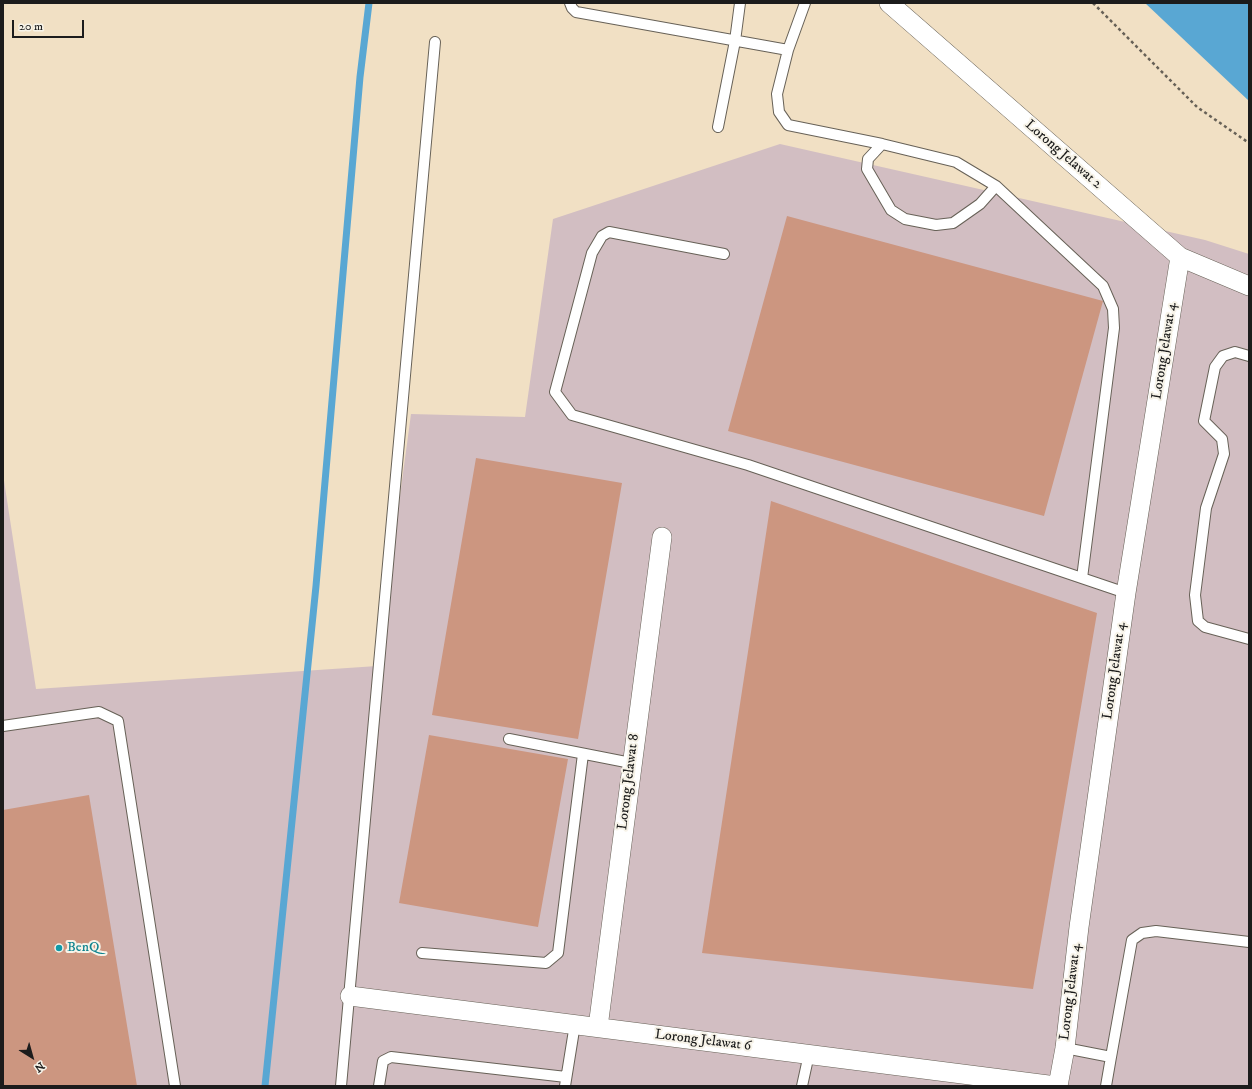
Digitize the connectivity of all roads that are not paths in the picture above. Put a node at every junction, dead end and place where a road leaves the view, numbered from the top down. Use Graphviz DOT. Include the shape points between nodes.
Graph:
graph roads {
  1 [pos="570,3"];
  2 [pos="740,3"];
  3 [pos="805,3"];
  4 [pos="889,3"];
  5 [pos="735,40"];
  6 [pos="435,42"];
  7 [pos="788,50"];
  8 [pos="718,127"];
  9 [pos="882,144"];
  10 [pos="996,186"];
  11 [pos="724,254"];
  12 [pos="1180,257"];
  13 [pos="1249,286"];
  14 [pos="1249,356"];
  15 [pos="662,537"];
  16 [pos="1082,578"];
  17 [pos="1126,593"];
  18 [pos="1249,639"];
  19 [pos="3,726"];
  20 [pos="509,739"];
  21 [pos="583,754"];
  22 [pos="631,763"];
  23 [pos="1249,942"];
  24 [pos="422,953"];
  25 [pos="350,996"];
  26 [pos="575,1024"];
  27 [pos="598,1027"];
  28 [pos="1065,1048"];
  29 [pos="810,1054"];
  30 [pos="1111,1057"];
  31 [pos="566,1082"];
  32 [pos="175,1086"];
  33 [pos="341,1086"];
  34 [pos="380,1086"];
  35 [pos="802,1086"];
  36 [pos="1057,1086"];
  37 [pos="1106,1086"];
  1 -- 5 [label="lane" via="576,12"];
  2 -- 5 [label="lane"];
  3 -- 7 [label="lane"];
  4 -- 12 [label="street, Lorong Jelawat 2"];
  5 -- 7 [label="lane"];
  5 -- 8 [label="lane"];
  6 -- 25 [label="lane"];
  7 -- 9 [label="lane" via="777,94 779,112 788,125"];
  9 -- 10 [label="lane" via="956,162"];
  9 -- 10 [label="lane" via="868,159 867,169 891,210 906,220 936,225 953,223 980,204"];
  10 -- 16 [label="lane" via="1103,286 1113,309 1114,328"];
  11 -- 16 [label="lane" via="609,232 602,236 592,253 556,392 572,415 748,465"];
  12 -- 13 [label="street, Lorong Jelawat 2"];
  12 -- 17 [label="street, Lorong Jelawat 4"];
  14 -- 18 [label="lane" via="1235,352 1222,356 1215,367 1204,420 1222,439 1224,454 1206,508 1195,595 1198,621 1205,627"];
  15 -- 22 [label="street, Lorong Jelawat 8"];
  16 -- 17 [label="lane"];
  17 -- 28 [label="street, Lorong Jelawat 4" via="1079,927"];
  19 -- 32 [label="lane" via="99,712 118,721"];
  20 -- 21 [label="lane"];
  21 -- 22 [label="lane"];
  21 -- 24 [label="lane" via="558,954 546,964"];
  22 -- 27 [label="street, Lorong Jelawat 8"];
  23 -- 30 [label="lane" via="1156,931 1142,932 1132,940"];
  25 -- 26 [label="street, Lorong Jelawat 6"];
  25 -- 33 [label="lane"];
  26 -- 27 [label="street, Lorong Jelawat 6"];
  26 -- 31 [label="lane"];
  27 -- 29 [label="street, Lorong Jelawat 6"];
  28 -- 30 [label="lane"];
  28 -- 36 [label="street, Lorong Jelawat 4"];
  29 -- 35 [label="lane"];
  29 -- 36 [label="street, Lorong Jelawat 6"];
  30 -- 37 [label="lane"];
  31 -- 34 [label="lane" via="391,1057 383,1062"];
}
